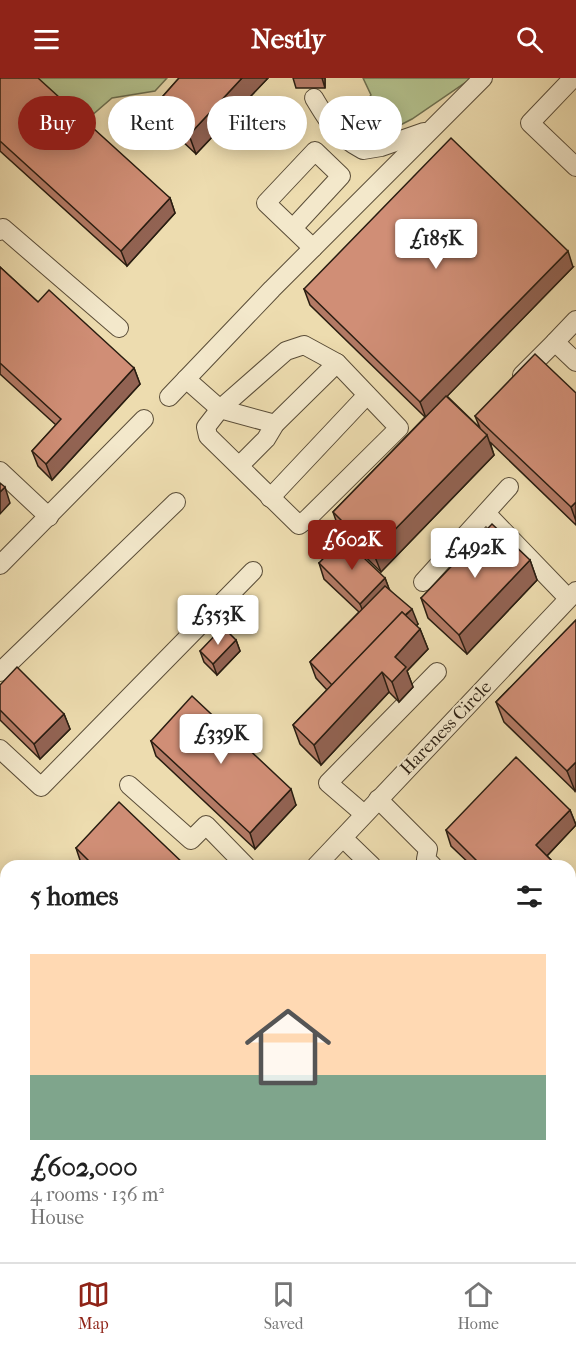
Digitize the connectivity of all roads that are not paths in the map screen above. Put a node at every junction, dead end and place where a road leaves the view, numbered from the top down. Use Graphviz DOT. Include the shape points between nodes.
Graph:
graph roads {
  1 [pos="483,78"];
  2 [pos="573,78"];
  3 [pos="314,98"];
  4 [pos="429,130"];
  5 [pos="576,167"];
  6 [pos="293,228"];
  7 [pos="0,231"];
  8 [pos="313,248"];
  9 [pos="576,320"];
  10 [pos="119,328"];
  11 [pos="555,342"];
  12 [pos="576,362"];
  13 [pos="337,363"];
  14 [pos="186,379"];
  15 [pos="509,387"];
  16 [pos="367,395"];
  17 [pos="169,397"];
  18 [pos="220,409"];
  19 [pos="144,419"];
  20 [pos="275,424"];
  21 [pos="239,466"];
  22 [pos="0,471"];
  23 [pos="508,488"];
  24 [pos="270,498"];
  25 [pos="176,502"];
  26 [pos="486,513"];
  27 [pos="50,517"];
  28 [pos="0,564"];
  29 [pos="253,571"];
  30 [pos="423,582"];
  31 [pos="572,594"];
  32 [pos="0,672"];
  33 [pos="438,672"];
  34 [pos="0,749"];
  35 [pos="129,785"];
  36 [pos="378,799"];
  37 [pos="364,814"];
  38 [pos="343,838"];
  39 [pos="240,860"];
  40 [pos="322,860"];
  41 [pos="366,860"];
  42 [pos="427,860"];
  1 -- 4 [label="street"];
  2 -- 5 [label="street" via="530,123"];
  3 -- 4 [label="street" via="331,127 363,150"];
  4 -- 8 [label="street"];
  6 -- 8 [label="street"];
  7 -- 10 [label="street" via="3,228"];
  8 -- 14 [label="street"];
  9 -- 11 [label="street"];
  11 -- 12 [label="street"];
  11 -- 15 [label="street"];
  13 -- 16 [label="street"];
  13 -- 18 [label="street" via="304,345 286,351"];
  13 -- 20 [label="street"];
  14 -- 17 [label="street"];
  14 -- 18 [label="street"];
  16 -- 24 [label="street"];
  16 -- 24 [label="street" via="399,428 299,525"];
  18 -- 20 [label="street"];
  18 -- 21 [label="street" via="206,427 208,436"];
  19 -- 27 [label="street"];
  20 -- 21 [label="street" via="267,440"];
  21 -- 24 [label="street"];
  22 -- 27 [label="street"];
  23 -- 26 [label="street"];
  25 -- 32 [label="street"];
  26 -- 30 [label="street"];
  26 -- 31 [label="street"];
  27 -- 28 [label="street"];
  29 -- 34 [label="street" via="41,787"];
  31 -- 36 [label="street, Hareness Circle"];
  33 -- 37 [label="street" via="328,783"];
  35 -- 39 [label="street" via="191,840 206,825"];
  36 -- 37 [label="street, Hareness Circle"];
  36 -- 42 [label="street" via="428,849"];
  37 -- 38 [label="street, Hareness Circle"];
  38 -- 40 [label="street, Hareness Circle"];
  38 -- 41 [label="street"];
}
